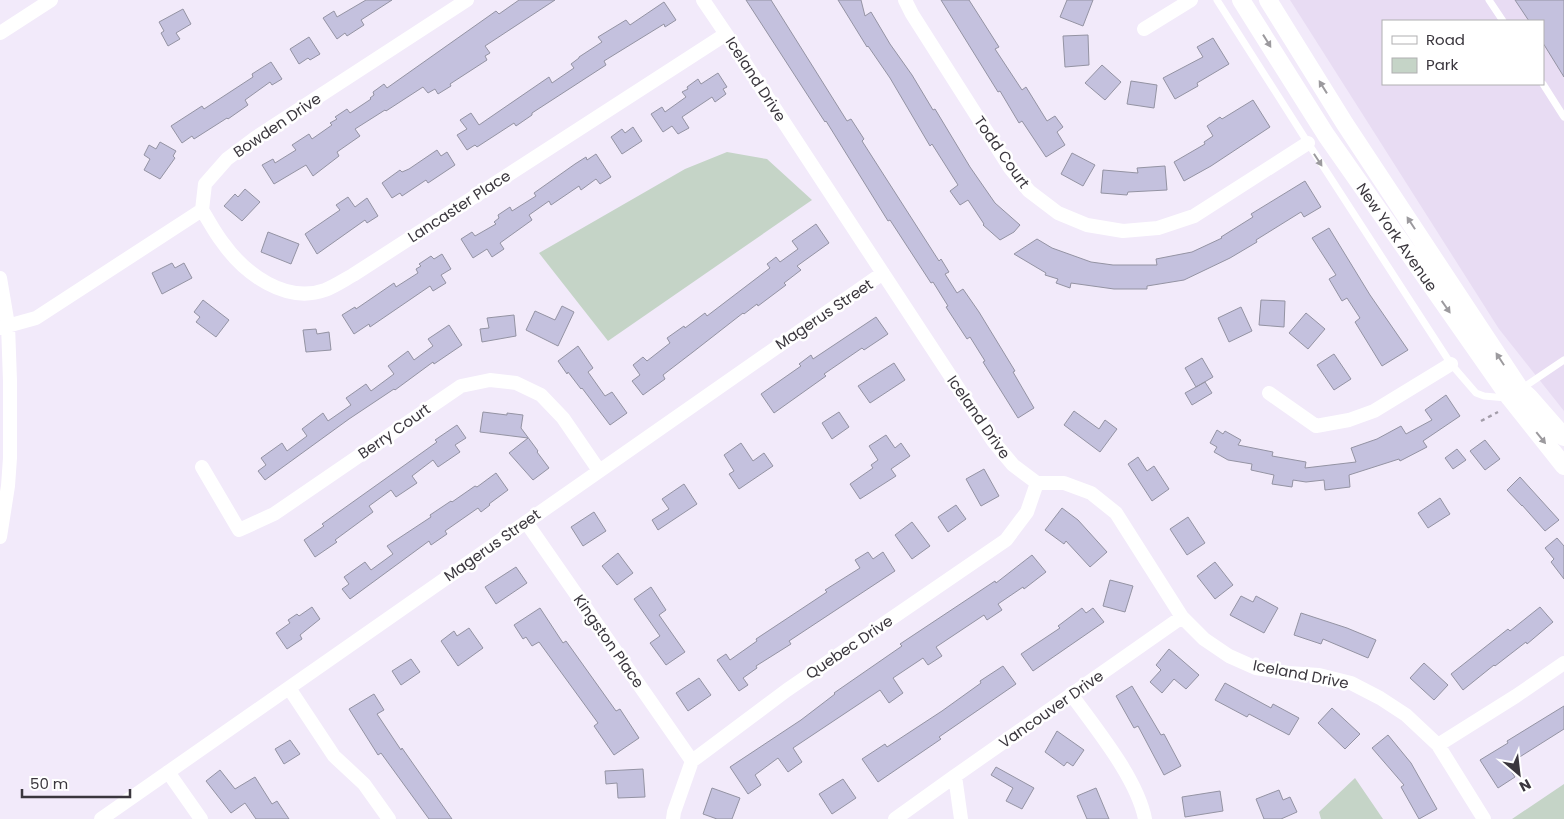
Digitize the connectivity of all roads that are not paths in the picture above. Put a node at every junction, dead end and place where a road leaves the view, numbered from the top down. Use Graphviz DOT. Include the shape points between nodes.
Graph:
graph roads {
  1 [pos="51,0"];
  2 [pos="467,0"];
  3 [pos="703,0"];
  4 [pos="905,0"];
  5 [pos="1191,0"];
  6 [pos="1217,0"];
  7 [pos="1241,0"];
  8 [pos="1268,0"];
  9 [pos="1489,0"];
  10 [pos="1502,20"];
  11 [pos="1144,28"];
  12 [pos="0,34"];
  13 [pos="726,34"];
  14 [pos="1543,85"];
  15 [pos="1564,117"];
  16 [pos="1308,143"];
  17 [pos="202,210"];
  18 [pos="883,273"];
  19 [pos="0,278"];
  20 [pos="4,326"];
  21 [pos="1564,360"];
  22 [pos="1451,364"];
  23 [pos="1269,394"];
  24 [pos="1515,394"];
  25 [pos="1564,437"];
  26 [pos="1564,466"];
  27 [pos="202,467"];
  28 [pos="598,469"];
  29 [pos="1037,483"];
  30 [pos="4,487"];
  31 [pos="526,522"];
  32 [pos="0,537"];
  33 [pos="1182,617"];
  34 [pos="1564,663"];
  35 [pos="289,688"];
  36 [pos="1071,694"];
  37 [pos="1438,745"];
  38 [pos="692,761"];
  39 [pos="168,772"];
  40 [pos="956,776"];
  41 [pos="101,819"];
  42 [pos="201,819"];
  43 [pos="389,819"];
  44 [pos="673,819"];
  45 [pos="895,819"];
  46 [pos="961,819"];
  47 [pos="1145,819"];
  48 [pos="1484,819"];
  1 -- 12 [label="street"];
  2 -- 17 [label="street, Bowden Drive" via="227,159 205,184"];
  3 -- 13 [label="street, Iceland Drive"];
  4 -- 16 [label="street, Todd Court" via="1005,160 1029,191 1058,213 1088,225 1124,231 1158,228 1194,216"];
  5 -- 11 [label="street"];
  6 -- 16 [label="lane"];
  7 -- 24 [label="street, New York Avenue, one-way" via="1326,135"];
  24 -- 8 [label="street, New York Avenue, one-way"];
  9 -- 10 [label="lane"];
  13 -- 17 [label="street, Lancaster Place" via="325,290 297,294 271,286 243,266 223,244"];
  13 -- 18 [label="street, Iceland Drive"];
  14 -- 15 [label="lane"];
  16 -- 22 [label="lane, one-way"];
  17 -- 20 [label="street" via="36,318"];
  18 -- 28 [label="street, Magerus Street"];
  18 -- 29 [label="street, Iceland Drive" via="993,441 1013,465"];
  19 -- 20 [label="street"];
  20 -- 30 [label="street" via="10,458"];
  21 -- 24 [label="lane"];
  22 -- 23 [label="street" via="1374,411 1316,426"];
  22 -- 24 [label="lane" via="1476,394"];
  24 -- 25 [label="street, New York Avenue" via="1529,397"];
  24 -- 26 [label="street, New York Avenue, one-way"];
  27 -- 28 [label="street, Berry Court" via="240,530 274,514 461,386 490,380 516,383 541,395 563,418"];
  28 -- 31 [label="street, Magerus Street"];
  29 -- 33 [label="street, Iceland Drive" via="1064,483 1091,494 1116,513"];
  29 -- 38 [label="street, Quebec Drive" via="1027,512 1006,540 787,690"];
  30 -- 32 [label="street"];
  31 -- 35 [label="street, Magerus Street"];
  31 -- 38 [label="street, Kingston Place"];
  33 -- 36 [label="street, Vancouver Drive"];
  33 -- 37 [label="street, Iceland Drive" via="1204,639 1229,656 1256,668 1319,675 1351,683 1406,715"];
  34 -- 37 [label="street"];
  35 -- 39 [label="street, Magerus Street"];
  35 -- 43 [label="street" via="334,756 364,784"];
  36 -- 40 [label="street, Vancouver Drive"];
  36 -- 47 [label="street" via="1127,776"];
  37 -- 48 [label="street, Iceland Drive"];
  38 -- 44 [label="street"];
  39 -- 41 [label="street, Magerus Street"];
  39 -- 42 [label="street"];
  40 -- 45 [label="street, Vancouver Drive"];
  40 -- 46 [label="street"];
}
